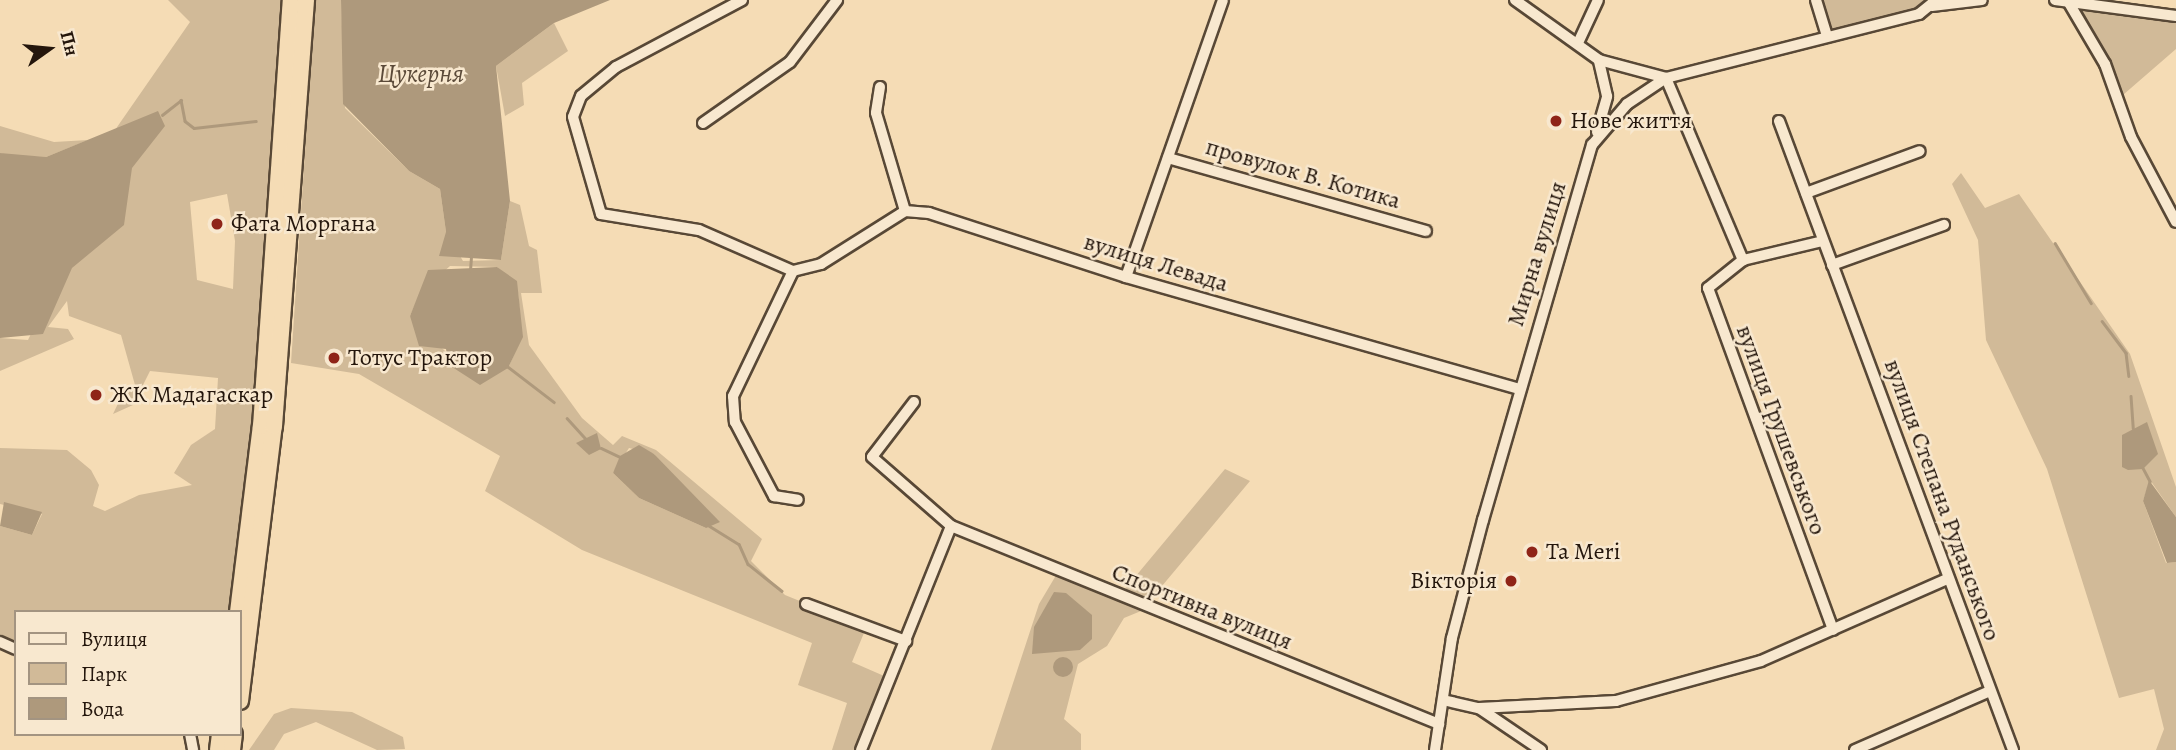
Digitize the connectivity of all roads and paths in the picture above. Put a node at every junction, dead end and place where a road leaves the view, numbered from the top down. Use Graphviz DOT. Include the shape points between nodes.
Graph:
graph roads {
  1 [pos="291,0"];
  2 [pos="306,0"];
  3 [pos="742,0"];
  4 [pos="837,0"];
  5 [pos="1223,0"];
  6 [pos="1515,0"];
  7 [pos="1598,0"];
  8 [pos="1816,0"];
  9 [pos="1982,0"];
  10 [pos="2055,0"];
  11 [pos="1934,3"];
  12 [pos="2070,3"];
  13 [pos="2176,16"];
  14 [pos="1827,36"];
  15 [pos="1578,43"];
  16 [pos="1599,60"];
  17 [pos="1666,78"];
  18 [pos="880,87"];
  19 [pos="1779,121"];
  20 [pos="703,123"];
  21 [pos="1592,145"];
  22 [pos="1920,151"];
  23 [pos="1168,158"];
  24 [pos="1806,193"];
  25 [pos="905,211"];
  26 [pos="2176,222"];
  27 [pos="1944,225"];
  28 [pos="1426,231"];
  29 [pos="1823,241"];
  30 [pos="1743,260"];
  31 [pos="1832,265"];
  32 [pos="793,271"];
  33 [pos="1126,277"];
  34 [pos="1519,389"];
  35 [pos="914,402"];
  36 [pos="798,500"];
  37 [pos="951,526"];
  38 [pos="1947,579"];
  39 [pos="806,604"];
  40 [pos="238,610"];
  41 [pos="1833,630"];
  42 [pos="905,641"];
  43 [pos="242,685"];
  44 [pos="1990,691"];
  45 [pos="1443,699"];
  46 [pos="1479,708"];
  47 [pos="1439,724"];
  48 [pos="861,750"];
  49 [pos="1435,750"];
  50 [pos="1541,750"];
  51 [pos="1855,750"];
  52 [pos="2013,750"];
  1 -- 40 [label="highway" via="261,426"];
  2 -- 43 [label="highway" via="273,440"];
  3 -- 32 [label="street" via="616,67 581,96 573,117 601,214 699,230"];
  4 -- 20 [label="street" via="790,62"];
  5 -- 23 [label="street"];
  6 -- 15 [label="street" via="1533,18"];
  7 -- 15 [label="street"];
  8 -- 14 [label="street"];
  9 -- 11 [label="street, Мирна вулиця"];
  10 -- 12 [label="street"];
  11 -- 14 [label="street, Мирна вулиця"];
  12 -- 13 [label="street"];
  12 -- 26 [label="street" via="2105,64 2131,138"];
  14 -- 17 [label="street, Мирна вулиця"];
  15 -- 16 [label="street"];
  16 -- 17 [label="street"];
  16 -- 21 [label="street" via="1607,96"];
  17 -- 21 [label="street, Мирна вулиця" via="1627,104"];
  17 -- 30 [label="street"];
  18 -- 25 [label="street" via="876,113"];
  19 -- 24 [label="street, вулиця Степана Руданського"];
  21 -- 34 [label="street, Мирна вулиця"];
  22 -- 24 [label="street"];
  23 -- 28 [label="street, провулок В. Котика"];
  23 -- 33 [label="street"];
  24 -- 29 [label="street, вулиця Степана Руданського"];
  25 -- 32 [label="street" via="821,264"];
  25 -- 33 [label="street, вулиця Левада" via="929,213"];
  27 -- 31 [label="street"];
  29 -- 30 [label="street, вулиця Грушевського"];
  29 -- 31 [label="street, вулиця Степана Руданського"];
  30 -- 41 [label="street, вулиця Грушевського" via="1708,288"];
  31 -- 38 [label="street, вулиця Степана Руданського"];
  32 -- 36 [label="street" via="733,397 735,422 774,496"];
  33 -- 34 [label="street, вулиця Левада"];
  34 -- 45 [label="street, Мирна вулиця" via="1452,638"];
  35 -- 37 [label="street, Спортивна вулиця" via="872,457"];
  37 -- 42 [label="street"];
  37 -- 47 [label="street, Спортивна вулиця"];
  38 -- 41 [label="street"];
  38 -- 44 [label="street, вулиця Степана Руданського"];
  39 -- 42 [label="street"];
  41 -- 46 [label="street" via="1761,661 1616,701"];
  42 -- 48 [label="street"];
  44 -- 51 [label="street"];
  44 -- 52 [label="street, вулиця Степана Руданського"];
  45 -- 46 [label="street"];
  45 -- 47 [label="street, Мирна вулиця"];
  46 -- 50 [label="street"];
  47 -- 49 [label="street, Мирна вулиця"];
}
